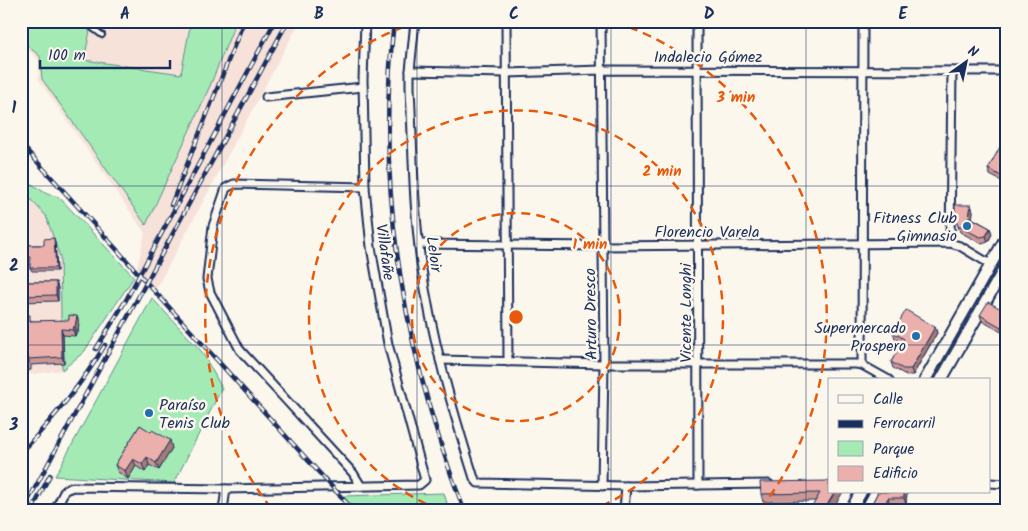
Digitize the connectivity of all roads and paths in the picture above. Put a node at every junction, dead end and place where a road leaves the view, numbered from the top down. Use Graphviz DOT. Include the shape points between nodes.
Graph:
graph roads {
  1 [pos="83,21"];
  2 [pos="365,21"];
  3 [pos="416,21"];
  4 [pos="506,21"];
  5 [pos="600,21"];
  6 [pos="697,21"];
  7 [pos="863,21"];
  8 [pos="102,35"];
  9 [pos="601,70"];
  10 [pos="697,70"];
  11 [pos="864,70"];
  12 [pos="952,71"];
  13 [pos="1007,71"];
  14 [pos="410,72"];
  15 [pos="507,73"];
  16 [pos="363,87"];
  17 [pos="266,97"];
  18 [pos="365,187"];
  19 [pos="1007,236"];
  20 [pos="950,243"];
  21 [pos="419,244"];
  22 [pos="698,245"];
  23 [pos="862,245"];
  24 [pos="508,246"];
  25 [pos="602,246"];
  26 [pos="990,264"];
  27 [pos="1007,264"];
  28 [pos="440,360"];
  29 [pos="508,362"];
  30 [pos="698,363"];
  31 [pos="604,364"];
  32 [pos="862,365"];
  33 [pos="885,378"];
  34 [pos="926,378"];
  35 [pos="942,378"];
  36 [pos="773,484"];
  37 [pos="990,484"];
  38 [pos="1007,484"];
  39 [pos="698,485"];
  40 [pos="361,486"];
  41 [pos="602,486"];
  42 [pos="626,486"];
  43 [pos="226,489"];
  44 [pos="860,494"];
  45 [pos="875,494"];
  46 [pos="55,510"];
  47 [pos="223,510"];
  48 [pos="624,510"];
  49 [pos="850,510"];
  50 [pos="866,510"];
  1 -- 8 [label="lane"];
  2 -- 16 [label="street, Villafañe"];
  3 -- 14 [label="street, Leloir"];
  4 -- 15 [label="street"];
  5 -- 9 [label="street, Arturo Dresco"];
  6 -- 10 [label="street, Vicente Longhi"];
  7 -- 11 [label="street"];
  9 -- 10 [label="street, Indalecio Gómez"];
  9 -- 15 [label="street, Indalecio Gómez"];
  9 -- 25 [label="street, Arturo Dresco"];
  10 -- 11 [label="street, Indalecio Gómez"];
  10 -- 22 [label="street, Vicente Longhi"];
  11 -- 12 [label="street, Indalecio Gómez"];
  11 -- 23 [label="street"];
  12 -- 13 [label="street, Indalecio Gómez"];
  12 -- 20 [label="street"];
  14 -- 15 [label="street, Indalecio Gómez"];
  14 -- 21 [label="street, Leloir"];
  15 -- 24 [label="street"];
  16 -- 17 [label="street"];
  16 -- 18 [label="street, Villafañe"];
  18 -- 40 [label="street, Villafañe" via="384,327 425,480 419,485"];
  18 -- 40 [label="street" via="231,185 223,194 212,226 207,279 210,292 240,350 353,473"];
  19 -- 26 [label="main road"];
  20 -- 23 [label="street, Florencio Varela"];
  20 -- 26 [label="street, Florencio Varela"];
  21 -- 24 [label="street, Florencio Varela"];
  21 -- 28 [label="street, Leloir"];
  22 -- 23 [label="street, Florencio Varela"];
  22 -- 25 [label="street, Florencio Varela"];
  22 -- 30 [label="street, Vicente Longhi"];
  23 -- 32 [label="street"];
  24 -- 25 [label="street, Florencio Varela"];
  24 -- 29 [label="street"];
  25 -- 31 [label="street, Arturo Dresco"];
  26 -- 34 [label="main road"];
  27 -- 35 [label="main road"];
  28 -- 29 [label="street"];
  28 -- 41 [label="street, Leloir" via="470,467 478,483"];
  29 -- 31 [label="street"];
  30 -- 31 [label="street"];
  30 -- 32 [label="street"];
  30 -- 39 [label="street, Vicente Longhi"];
  31 -- 41 [label="street, Arturo Dresco"];
  32 -- 33 [label="street"];
  36 -- 39 [label="street"];
  37 -- 38 [label="street"];
  39 -- 42 [label="street"];
  40 -- 43 [label="street"];
  41 -- 42 [label="street"];
  42 -- 48 [label="street"];
  43 -- 46 [label="street" via="73,486 65,490"];
  43 -- 47 [label="street"];
  44 -- 49 [label="main road"];
  45 -- 50 [label="main road"];
}
